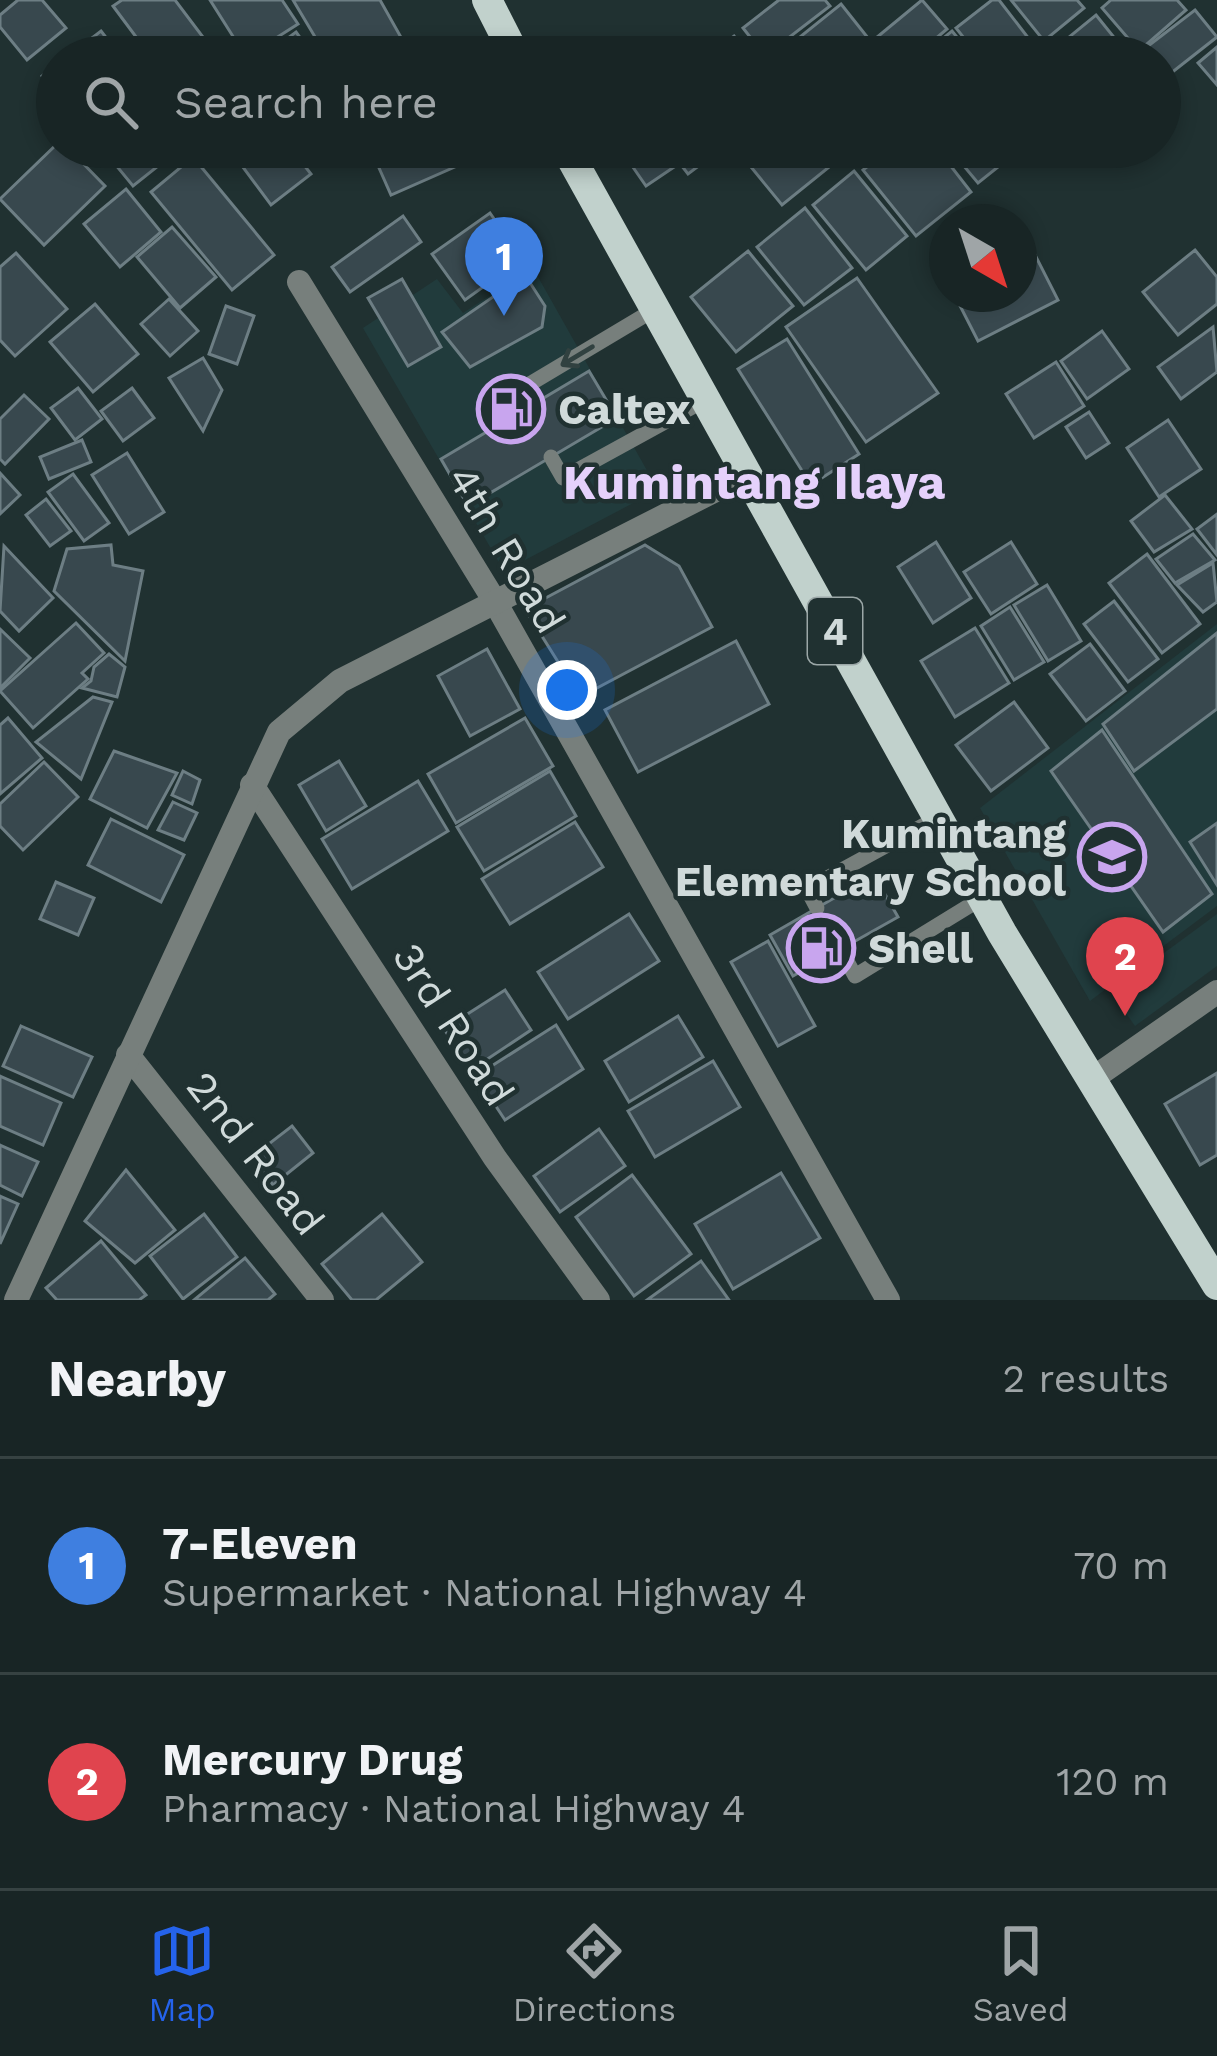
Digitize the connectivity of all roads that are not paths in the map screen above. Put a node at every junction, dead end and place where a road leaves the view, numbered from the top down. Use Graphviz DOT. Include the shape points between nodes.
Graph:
graph roads {
  1 [pos="487,0"];
  2 [pos="505,36"];
  3 [pos="577,168"];
  4 [pos="299,282"];
  5 [pos="657,308"];
  6 [pos="707,399"];
  7 [pos="523,410"];
  8 [pos="551,457"];
  9 [pos="748,472"];
  10 [pos="494,600"];
  11 [pos="253,785"];
  12 [pos="937,818"];
  13 [pos="982,898"];
  14 [pos="817,908"];
  15 [pos="841,950"];
  16 [pos="1217,992"];
  17 [pos="128,1055"];
  18 [pos="1092,1079"];
  19 [pos="1217,1285"];
  20 [pos="16,1300"];
  21 [pos="322,1300"];
  22 [pos="598,1300"];
  23 [pos="888,1300"];
  1 -- 2 [label="main road"];
  3 -- 5 [label="main road, 4"];
  4 -- 10 [label="street, 4th Road"];
  5 -- 6 [label="main road, 4"];
  5 -- 7 [label="lane, one-way" via="513,394"];
  6 -- 8 [label="lane" via="563,478"];
  6 -- 9 [label="main road, 4"];
  9 -- 10 [label="street"];
  9 -- 12 [label="main road, 4"];
  10 -- 11 [label="street" via="340,681 280,732"];
  10 -- 23 [label="street, 4th Road"];
  11 -- 17 [label="street"];
  11 -- 22 [label="street, 3rd Road" via="495,1158"];
  12 -- 13 [label="main road, 4"];
  12 -- 14 [label="lane" via="807,889"];
  13 -- 15 [label="lane" via="855,976"];
  13 -- 18 [label="main road, 4"];
  16 -- 18 [label="street"];
  17 -- 20 [label="street"];
  17 -- 21 [label="street, 2nd Road"];
  18 -- 19 [label="main road, 4"];
}
